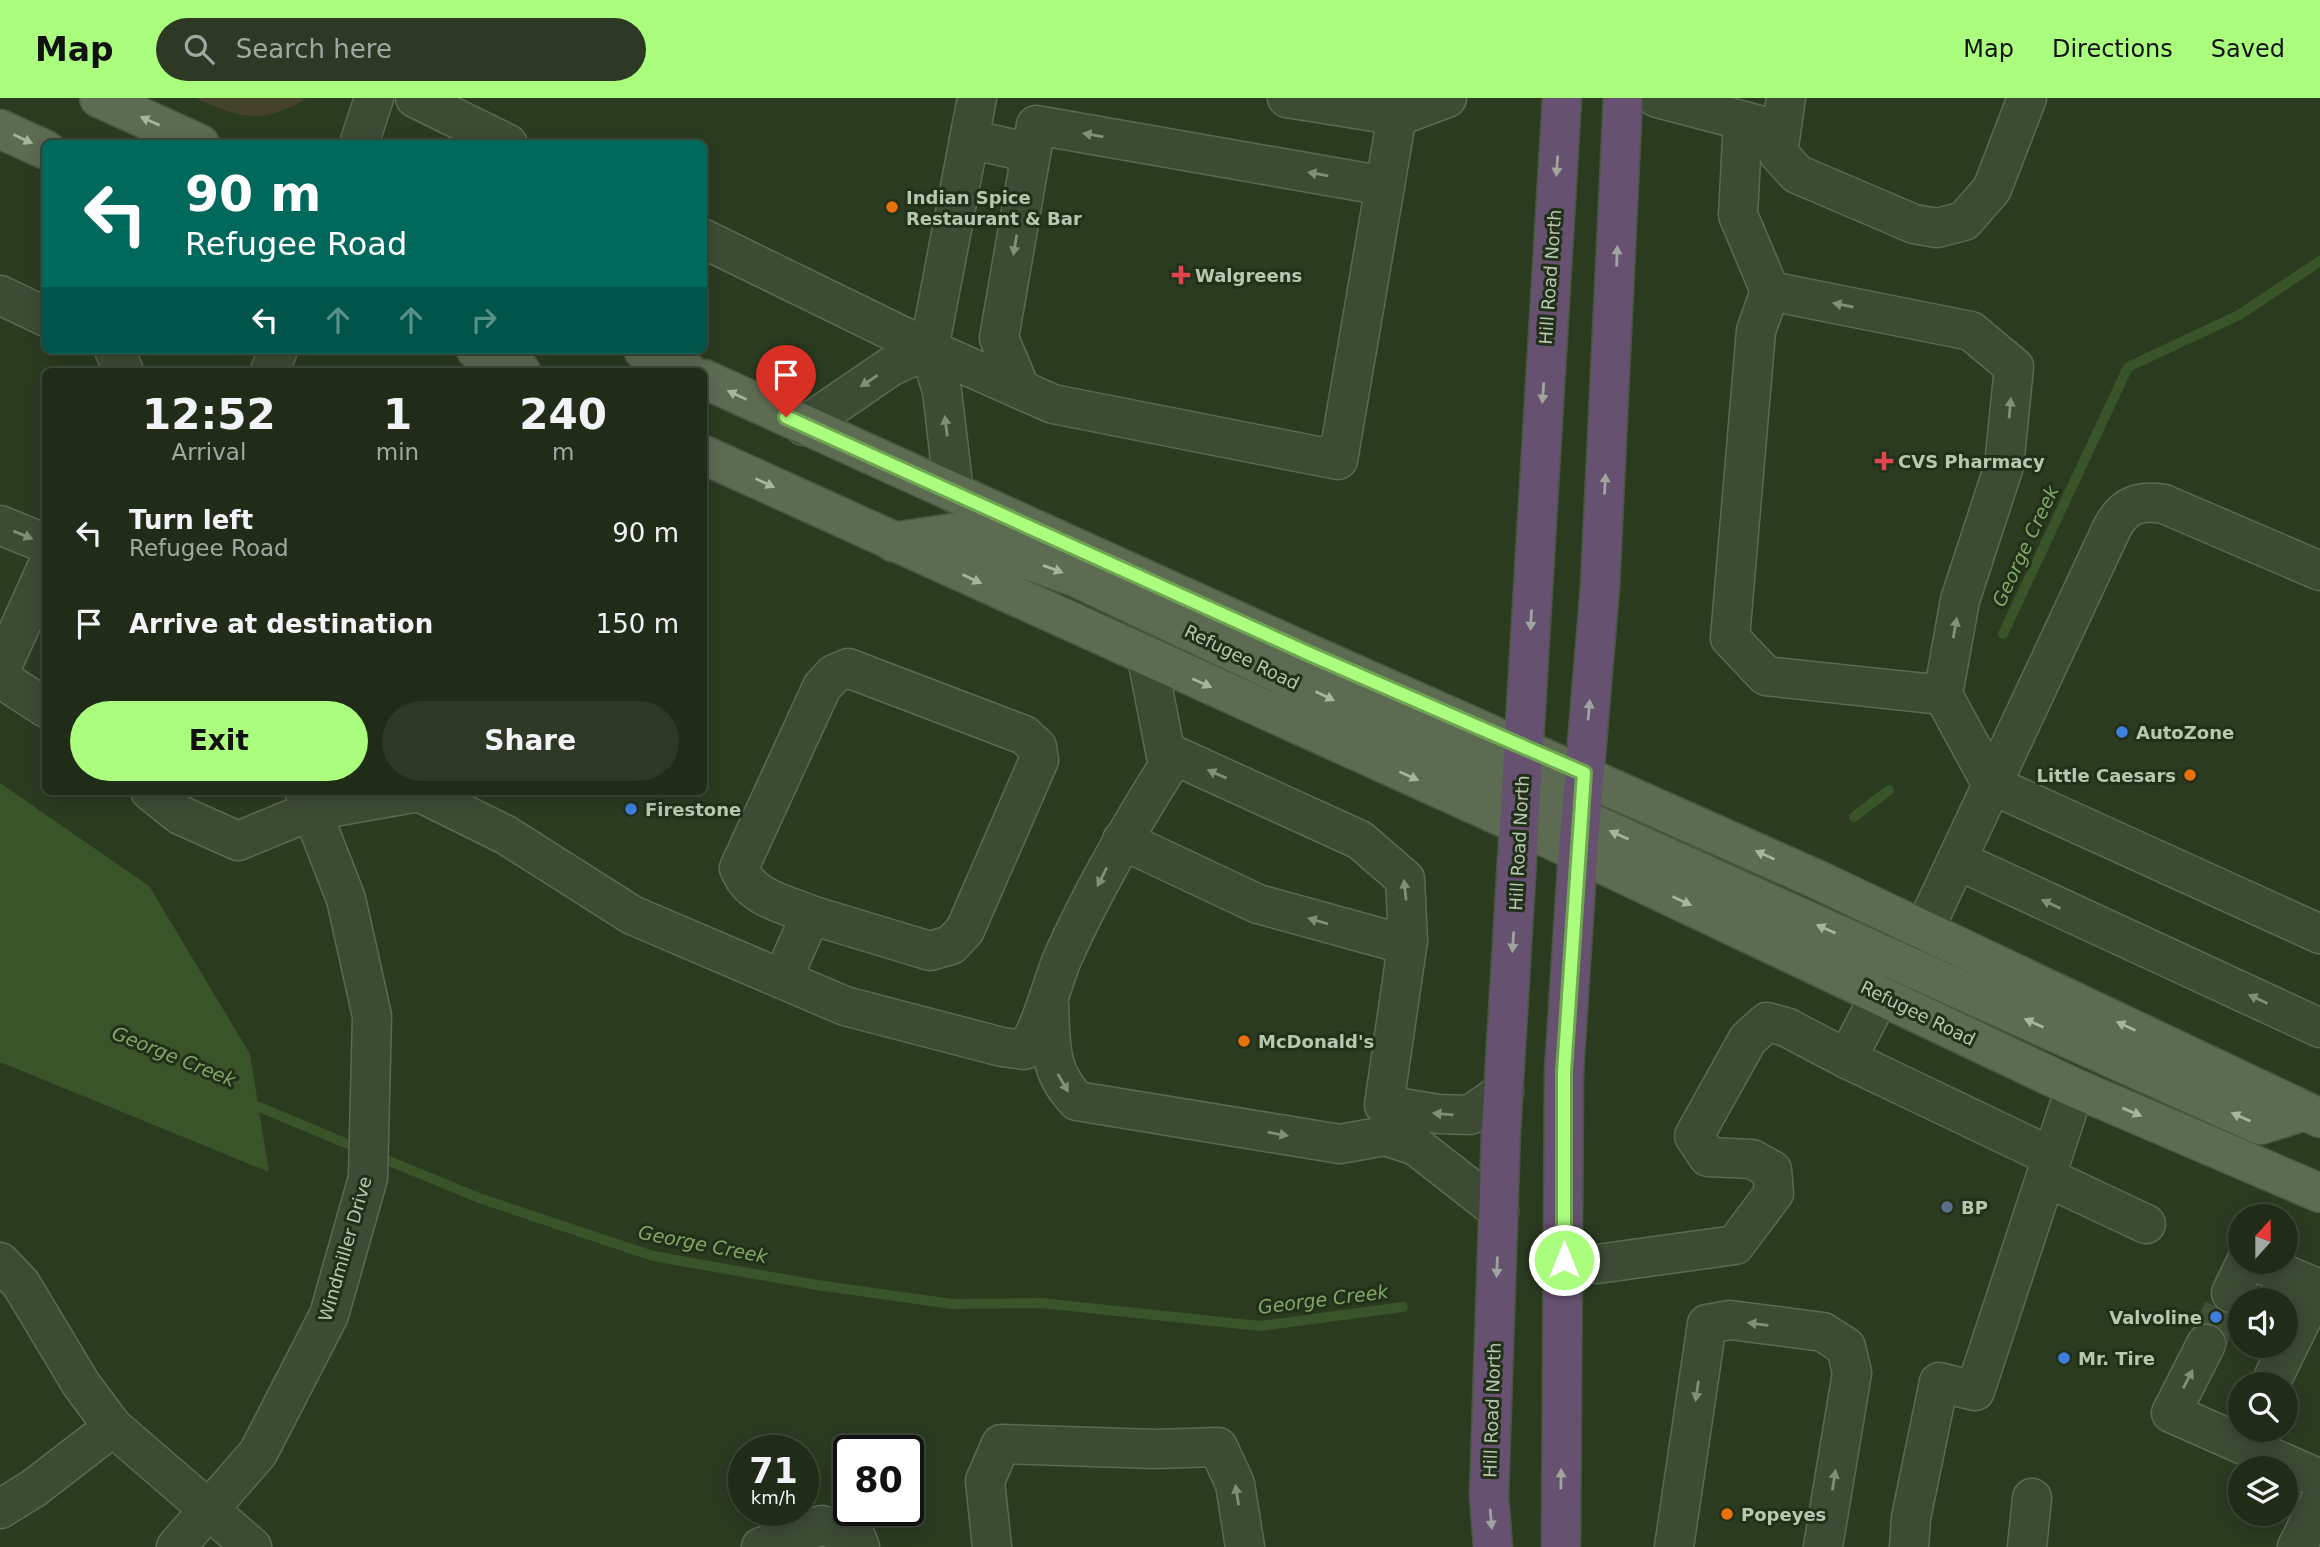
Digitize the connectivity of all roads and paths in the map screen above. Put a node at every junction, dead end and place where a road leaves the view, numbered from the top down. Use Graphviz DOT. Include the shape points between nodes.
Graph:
graph roads {
  1 [pos="99,98"];
  2 [pos="374,98"];
  3 [pos="415,98"];
  4 [pos="977,98"];
  5 [pos="1287,98"];
  6 [pos="1447,98"];
  7 [pos="1562,98"];
  8 [pos="1623,98"];
  9 [pos="2027,98"];
  10 [pos="1680,101"];
  11 [pos="1399,107"];
  12 [pos="1783,115"];
  13 [pos="1743,121"];
  14 [pos="0,129"];
  15 [pos="969,139"];
  16 [pos="191,140"];
  17 [pos="360,140"];
  18 [pos="500,140"];
  19 [pos="42,148"];
  20 [pos="1031,153"];
  21 [pos="1385,186"];
  22 [pos="707,240"];
  23 [pos="1770,291"];
  24 [pos="0,295"];
  25 [pos="42,315"];
  26 [pos="929,349"];
  27 [pos="485,354"];
  28 [pos="651,354"];
  29 [pos="515,368"];
  30 [pos="681,368"];
  31 [pos="707,380"];
  32 [pos="1020,388"];
  33 [pos="804,426"];
  34 [pos="707,456"];
  35 [pos="954,494"];
  36 [pos="0,525"];
  37 [pos="42,542"];
  38 [pos="893,542"];
  39 [pos="2320,571"];
  40 [pos="42,578"];
  41 [pos="1147,658"];
  42 [pos="0,671"];
  43 [pos="0,678"];
  44 [pos="1942,695"];
  45 [pos="42,705"];
  46 [pos="1524,747"];
  47 [pos="1167,752"];
  48 [pos="1572,768"];
  49 [pos="1992,785"];
  50 [pos="1522,786"];
  51 [pos="155,795"];
  52 [pos="383,795"];
  53 [pos="426,795"];
  54 [pos="308,801"];
  55 [pos="1558,834"];
  56 [pos="1122,840"];
  57 [pos="1957,860"];
  58 [pos="811,915"];
  59 [pos="1924,930"];
  60 [pos="2320,934"];
  61 [pos="1407,945"];
  62 [pos="782,979"];
  63 [pos="1049,993"];
  64 [pos="1880,995"];
  65 [pos="2320,1028"];
  66 [pos="1847,1059"];
  67 [pos="2075,1088"];
  68 [pos="1504,1091"];
  69 [pos="2313,1115"];
  70 [pos="2049,1167"];
  71 [pos="2320,1193"];
  72 [pos="1499,1211"];
  73 [pos="2146,1224"];
  74 [pos="1564,1260"];
  75 [pos="0,1262"];
  76 [pos="2284,1274"];
  77 [pos="2206,1344"];
  78 [pos="2276,1372"];
  79 [pos="113,1427"];
  80 [pos="2228,1432"];
  81 [pos="2252,1442"];
  82 [pos="2320,1479"];
  83 [pos="2032,1498"];
  84 [pos="2320,1502"];
  85 [pos="0,1509"];
  86 [pos="207,1511"];
  87 [pos="176,1547"];
  88 [pos="252,1547"];
  89 [pos="761,1547"];
  90 [pos="860,1547"];
  91 [pos="992,1547"];
  92 [pos="1245,1547"];
  93 [pos="1493,1547"];
  94 [pos="1561,1547"];
  95 [pos="1674,1547"];
  96 [pos="1823,1547"];
  97 [pos="1909,1547"];
  98 [pos="2027,1547"];
  99 [pos="2297,1547"];
  16 -- 1 [label="main road, one-way"];
  2 -- 17 [label="street"];
  3 -- 18 [label="street"];
  4 -- 15 [label="street"];
  5 -- 11 [label="street"];
  6 -- 11 [label="street"];
  7 -- 46 [label="highway, Hill Road North, one-way"];
  48 -- 8 [label="highway, Hill Road North, one-way" via="1600,587"];
  9 -- 12 [label="street" via="1992,190 1964,221 1937,228 1914,224 1797,174 1778,153"];
  10 -- 13 [label="street"];
  11 -- 21 [label="street"];
  12 -- 13 [label="street"];
  13 -- 23 [label="street" via="1738,215"];
  14 -- 19 [label="main road, one-way"];
  15 -- 20 [label="street"];
  15 -- 26 [label="street"];
  21 -- 20 [label="street, one-way" via="1036,125"];
  20 -- 32 [label="street, one-way" via="999,338"];
  21 -- 32 [label="street" via="1338,460 1053,404"];
  22 -- 26 [label="street"];
  23 -- 44 [label="street" via="1756,331 1730,638 1766,676"];
  44 -- 23 [label="street, one-way" via="1960,600 2004,466 2014,368 1971,331"];
  24 -- 25 [label="street"];
  26 -- 32 [label="street"];
  26 -- 33 [label="street, one-way" via="890,367"];
  35 -- 26 [label="street, one-way" via="942,391"];
  27 -- 29 [label="main road"];
  28 -- 30 [label="main road"];
  33 -- 31 [label="main road, Refugee Road, one-way"];
  33 -- 35 [label="main road, Refugee Road"];
  34 -- 38 [label="main road, Refugee Road, one-way"];
  35 -- 46 [label="main road, Refugee Road"];
  36 -- 37 [label="street, one-way"];
  38 -- 41 [label="main road, Refugee Road, one-way"];
  38 -- 50 [label="main road, Refugee Road, one-way" via="953,533 1075,577"];
  39 -- 49 [label="street" via="2164,504 2144,501 2125,509"];
  40 -- 42 [label="street"];
  41 -- 47 [label="street"];
  41 -- 55 [label="main road, Refugee Road, one-way"];
  43 -- 45 [label="street"];
  44 -- 49 [label="street"];
  46 -- 48 [label="main road, Refugee Road"];
  46 -- 50 [label="highway, Hill Road North"];
  47 -- 56 [label="street" via="1168,766"];
  61 -- 47 [label="street, one-way" via="1405,879 1360,840"];
  48 -- 50 [label="main road, Refugee Road" via="1576,781 1556,788"];
  48 -- 55 [label="highway, Hill Road North"];
  59 -- 48 [label="main road, Refugee Road, one-way"];
  49 -- 57 [label="street"];
  49 -- 60 [label="street"];
  50 -- 55 [label="highway, Hill Road North"];
  51 -- 54 [label="street" via="180,815 239,841"];
  52 -- 54 [label="street"];
  53 -- 62 [label="street" via="506,835 632,915"];
  54 -- 86 [label="street, Windmiller Drive" via="346,899 372,1016 368,1178 329,1315 258,1452"];
  55 -- 64 [label="main road, Refugee Road, one-way"];
  55 -- 68 [label="highway, Hill Road North, one-way"];
  69 -- 55 [label="main road, Refugee Road, one-way" via="2260,1125"];
  55 -- 74 [label="highway, Hill Road North"];
  61 -- 56 [label="street, one-way" via="1258,904"];
  56 -- 63 [label="street, one-way"];
  57 -- 59 [label="street"];
  65 -- 57 [label="street, one-way"];
  58 -- 58 [label="street" via="930,951 951,945 965,930 1039,760 1037,747 1024,735 848,668 834,674 822,687 739,869 743,880 758,893"];
  58 -- 62 [label="street"];
  69 -- 59 [label="main road, Refugee Road, one-way"];
  68 -- 61 [label="street, one-way" via="1470,1115 1384,1105"];
  62 -- 63 [label="street" via="845,1006 1024,1049 1034,1039"];
  63 -- 72 [label="street, one-way" via="1051,1045 1060,1083 1077,1101 1340,1144 1385,1136 1416,1146"];
  64 -- 66 [label="street"];
  64 -- 67 [label="main road, Refugee Road"];
  66 -- 70 [label="street"];
  66 -- 74 [label="street" via="1767,1022 1748,1039 1693,1136 1708,1157 1752,1159 1772,1170 1774,1193 1735,1245 1597,1264"];
  67 -- 70 [label="street"];
  67 -- 71 [label="main road, Refugee Road, one-way"];
  68 -- 72 [label="highway, Hill Road North"];
  70 -- 73 [label="street"];
  70 -- 97 [label="street" via="1975,1391 1939,1382"];
  72 -- 93 [label="highway, Hill Road North, one-way" via="1489,1496"];
  94 -- 74 [label="highway, Hill Road North, one-way"];
  75 -- 79 [label="street" via="21,1284 81,1384"];
  76 -- 78 [label="street" via="2317,1288"];
  80 -- 77 [label="street, one-way" via="2171,1413"];
  79 -- 85 [label="street"];
  79 -- 86 [label="street"];
  81 -- 82 [label="street"];
  83 -- 98 [label="street"];
  84 -- 99 [label="street"];
  86 -- 87 [label="street, Windmiller Drive"];
  86 -- 88 [label="street"];
  89 -- 90 [label="street" via="822,1525 856,1537"];
  92 -- 91 [label="street, one-way" via="1235,1483 1218,1447 1001,1444 985,1481"];
  96 -- 95 [label="street, one-way" via="1852,1373 1846,1347 1822,1332 1730,1320 1707,1324"];
}
